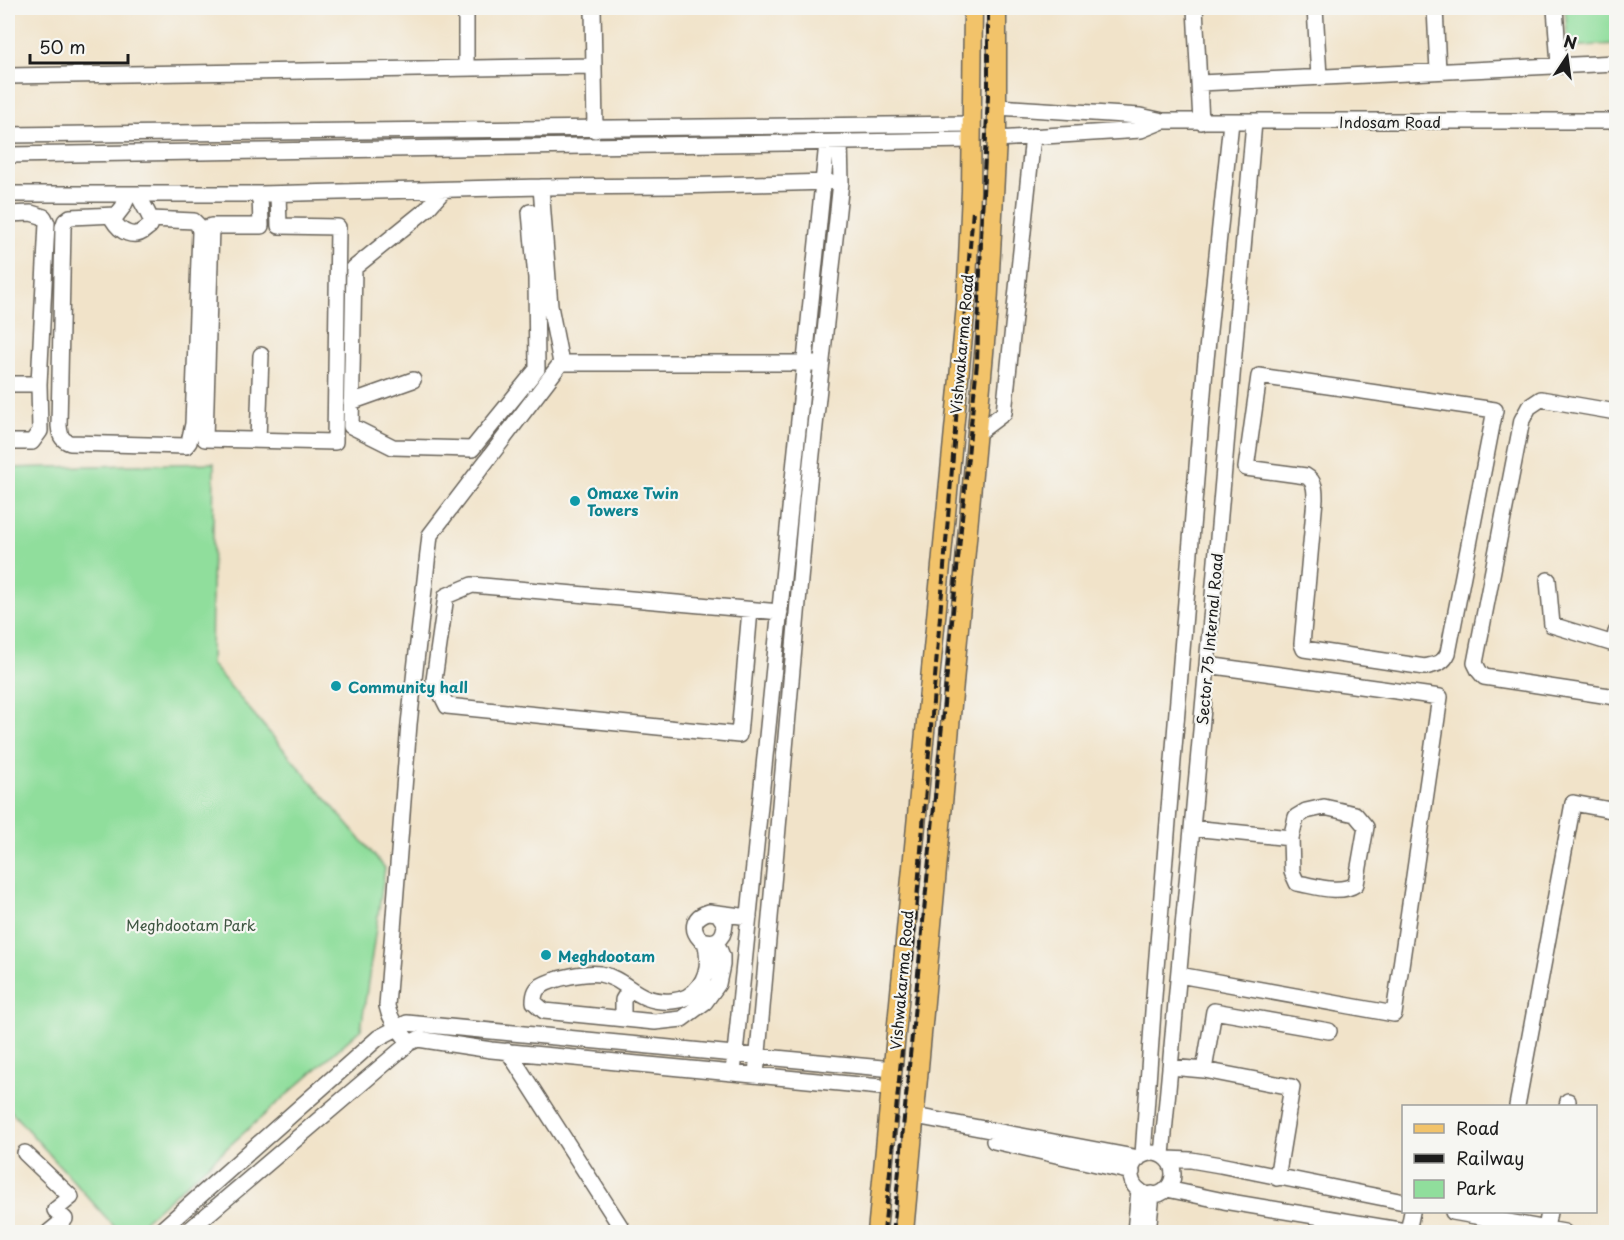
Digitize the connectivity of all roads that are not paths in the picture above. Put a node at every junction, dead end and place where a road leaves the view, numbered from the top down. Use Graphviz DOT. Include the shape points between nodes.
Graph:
graph roads {
  1 [pos="466,8"];
  2 [pos="593,8"];
  3 [pos="973,8"];
  4 [pos="997,8"];
  5 [pos="1195,8"];
  6 [pos="1315,8"];
  7 [pos="1435,8"];
  8 [pos="1555,8"];
  9 [pos="1617,63"];
  10 [pos="1559,65"];
  11 [pos="594,66"];
  12 [pos="466,68"];
  13 [pos="1438,71"];
  14 [pos="8,76"];
  15 [pos="1319,77"];
  16 [pos="1200,83"];
  17 [pos="997,106"];
  18 [pos="1163,121"];
  19 [pos="1617,121"];
  20 [pos="1202,122"];
  21 [pos="1231,122"];
  22 [pos="1254,122"];
  23 [pos="595,130"];
  24 [pos="972,132"];
  25 [pos="8,135"];
  26 [pos="1034,136"];
  27 [pos="997,139"];
  28 [pos="833,143"];
  29 [pos="8,155"];
  30 [pos="821,182"];
  31 [pos="841,182"];
  32 [pos="541,187"];
  33 [pos="443,190"];
  34 [pos="8,194"];
  35 [pos="133,194"];
  36 [pos="260,194"];
  37 [pos="278,194"];
  38 [pos="530,212"];
  39 [pos="8,214"];
  40 [pos="116,214"];
  41 [pos="151,219"];
  42 [pos="261,226"];
  43 [pos="279,226"];
  44 [pos="261,355"];
  45 [pos="561,363"];
  46 [pos="805,363"];
  47 [pos="822,363"];
  48 [pos="413,380"];
  49 [pos="8,384"];
  50 [pos="39,384"];
  51 [pos="351,402"];
  52 [pos="1617,412"];
  53 [pos="976,434"];
  54 [pos="258,440"];
  55 [pos="8,442"];
  56 [pos="1223,466"];
  57 [pos="1246,468"];
  58 [pos="1548,580"];
  59 [pos="750,610"];
  60 [pos="780,612"];
  61 [pos="1617,632"];
  62 [pos="1207,665"];
  63 [pos="954,677"];
  64 [pos="930,680"];
  65 [pos="1617,697"];
  66 [pos="926,727"];
  67 [pos="949,728"];
  68 [pos="765,761"];
  69 [pos="784,763"];
  70 [pos="1617,812"];
  71 [pos="1192,828"];
  72 [pos="1291,838"];
  73 [pos="718,915"];
  74 [pos="749,917"];
  75 [pos="714,940"];
  76 [pos="746,941"];
  77 [pos="1179,975"];
  78 [pos="629,990"];
  79 [pos="623,1018"];
  80 [pos="396,1027"];
  81 [pos="1329,1031"];
  82 [pos="409,1043"];
  83 [pos="508,1051"];
  84 [pos="735,1055"];
  85 [pos="757,1057"];
  86 [pos="1170,1067"];
  87 [pos="893,1069"];
  88 [pos="1204,1070"];
  89 [pos="733,1073"];
  90 [pos="756,1075"];
  91 [pos="891,1088"];
  92 [pos="1517,1105"];
  93 [pos="914,1121"];
  94 [pos="25,1153"];
  95 [pos="1165,1157"];
  96 [pos="1138,1162"];
  97 [pos="1277,1178"];
  98 [pos="1167,1189"];
  99 [pos="1146,1192"];
  100 [pos="1402,1202"];
  101 [pos="1412,1213"];
  102 [pos="1464,1213"];
  103 [pos="1549,1213"];
  104 [pos="1497,1216"];
  105 [pos="1546,1229"];
  106 [pos="1409,1232"];
  107 [pos="49,1233"];
  108 [pos="159,1233"];
  109 [pos="187,1233"];
  110 [pos="624,1233"];
  111 [pos="877,1233"];
  112 [pos="904,1233"];
  113 [pos="1135,1233"];
  114 [pos="1148,1233"];
  115 [pos="1564,1233"];
  1 -- 12 [label="street"];
  2 -- 11 [label="street"];
  3 -- 24 [label="main road, Vishwakarma Road"];
  4 -- 17 [label="main road, Vishwakarma Road"];
  5 -- 16 [label="street"];
  6 -- 15 [label="street"];
  7 -- 13 [label="street"];
  8 -- 10 [label="street"];
  9 -- 10 [label="street"];
  10 -- 13 [label="street"];
  11 -- 12 [label="street"];
  11 -- 23 [label="street"];
  12 -- 14 [label="street"];
  13 -- 15 [label="street"];
  15 -- 16 [label="street"];
  16 -- 20 [label="street"];
  17 -- 18 [label="street, Indosam Road"];
  17 -- 27 [label="main road, Vishwakarma Road"];
  18 -- 20 [label="street, Indosam Road"];
  18 -- 26 [label="street, Indosam Road" via="1141,130"];
  19 -- 22 [label="street, Indosam Road"];
  20 -- 21 [label="street, Indosam Road"];
  21 -- 22 [label="street, Indosam Road"];
  21 -- 96 [label="street, Sector 75 Internal Road" via="1204,381"];
  22 -- 56 [label="street, Sector 75 Internal Road"];
  23 -- 24 [label="street"];
  23 -- 25 [label="street"];
  24 -- 28 [label="street"];
  24 -- 64 [label="main road, Vishwakarma Road" via="966,305"];
  26 -- 27 [label="street, Indosam Road"];
  26 -- 53 [label="street" via="1004,413"];
  27 -- 53 [label="main road, Vishwakarma Road" via="988,309"];
  28 -- 29 [label="street"];
  28 -- 30 [label="street"];
  28 -- 31 [label="street"];
  30 -- 31 [label="street"];
  30 -- 32 [label="street"];
  30 -- 46 [label="street"];
  31 -- 47 [label="street"];
  32 -- 33 [label="street"];
  32 -- 45 [label="street" via="550,306"];
  33 -- 37 [label="street"];
  33 -- 51 [label="street" via="427,209 354,268"];
  34 -- 35 [label="street"];
  35 -- 36 [label="street"];
  35 -- 40 [label="street"];
  35 -- 41 [label="street"];
  36 -- 37 [label="street"];
  36 -- 42 [label="street"];
  37 -- 43 [label="street"];
  38 -- 51 [label="street" via="536,278 537,369 472,450 393,447 351,426"];
  39 -- 50 [label="street" via="31,213 47,222"];
  40 -- 41 [label="street" via="113,220 117,227 135,235 150,226"];
  40 -- 41 [label="street" via="70,218 63,227 59,426 60,437 70,443 168,447 186,446 189,442 193,424 200,231 194,221"];
  42 -- 43 [label="street"];
  42 -- 54 [label="street" via="211,226 205,439"];
  43 -- 54 [label="street" via="338,227 335,442"];
  44 -- 54 [label="street"];
  45 -- 46 [label="street"];
  45 -- 80 [label="street" via="430,535 409,724 387,1006"];
  46 -- 47 [label="street"];
  46 -- 60 [label="street"];
  47 -- 69 [label="street"];
  48 -- 51 [label="street"];
  49 -- 50 [label="street"];
  50 -- 55 [label="street" via="40,431 32,442"];
  52 -- 65 [label="street" via="1541,399 1525,414 1475,663 1484,677"];
  53 -- 63 [label="main road, Vishwakarma Road"];
  56 -- 57 [label="street"];
  56 -- 62 [label="street, Sector 75 Internal Road"];
  57 -- 57 [label="street" via="1259,376 1495,410 1445,660 1425,667 1304,649 1314,486 1306,476"];
  58 -- 61 [label="street" via="1552,625 1614,644"];
  59 -- 59 [label="street" via="739,735 447,706 434,680 446,596 472,585"];
  59 -- 60 [label="street"];
  60 -- 68 [label="street"];
  62 -- 71 [label="street, Sector 75 Internal Road"];
  62 -- 77 [label="street" via="1440,697 1394,1014"];
  63 -- 64 [label="main road" via="944,683"];
  63 -- 67 [label="main road, Vishwakarma Road"];
  64 -- 66 [label="main road, Vishwakarma Road"];
  66 -- 67 [label="main road" via="941,722"];
  66 -- 87 [label="main road, Vishwakarma Road"];
  67 -- 93 [label="main road, Vishwakarma Road"];
  68 -- 69 [label="street"];
  68 -- 74 [label="street"];
  69 -- 85 [label="street"];
  70 -- 92 [label="street" via="1573,803"];
  71 -- 72 [label="street"];
  71 -- 77 [label="street, Sector 75 Internal Road"];
  72 -- 72 [label="street" via="1296,816 1306,811 1324,807 1355,814 1366,827 1356,884 1348,889 1297,883 1292,872"];
  73 -- 74 [label="street"];
  73 -- 75 [label="street" via="725,924 724,932"];
  73 -- 75 [label="street" via="709,912 699,916 694,931 700,939"];
  74 -- 76 [label="street"];
  75 -- 76 [label="street"];
  75 -- 78 [label="street" via="708,950 706,973 691,995 663,1002"];
  75 -- 79 [label="street" via="722,956 721,973 712,994 698,1009 670,1021"];
  76 -- 84 [label="street"];
  77 -- 86 [label="street, Sector 75 Internal Road"];
  78 -- 79 [label="street" via="623,1000"];
  78 -- 79 [label="street" via="615,979 583,974 541,985 534,994 534,1002 544,1011"];
  80 -- 82 [label="street"];
  80 -- 84 [label="street" via="407,1023"];
  80 -- 108 [label="street" via="378,1038"];
  81 -- 88 [label="street" via="1214,1011"];
  82 -- 83 [label="street" via="418,1039"];
  82 -- 109 [label="street"];
  83 -- 89 [label="street"];
  83 -- 110 [label="street"];
  84 -- 85 [label="street"];
  84 -- 89 [label="street"];
  85 -- 87 [label="street"];
  85 -- 90 [label="street"];
  86 -- 88 [label="street"];
  86 -- 95 [label="street, Sector 75 Internal Road"];
  87 -- 91 [label="main road, Vishwakarma Road"];
  88 -- 97 [label="street" via="1292,1087"];
  89 -- 90 [label="street"];
  90 -- 91 [label="street"];
  91 -- 111 [label="main road, Vishwakarma Road"];
  93 -- 96 [label="street"];
  93 -- 112 [label="main road, Vishwakarma Road"];
  94 -- 107 [label="street" via="71,1197 55,1210 65,1219"];
  95 -- 96 [label="street" via="1156,1153"];
  95 -- 97 [label="street"];
  95 -- 98 [label="street" via="1173,1171"];
  96 -- 99 [label="street" via="1133,1183"];
  97 -- 100 [label="street"];
  98 -- 99 [label="street"];
  98 -- 106 [label="street"];
  99 -- 113 [label="street"];
  99 -- 114 [label="street"];
  101 -- 106 [label="street"];
  102 -- 104 [label="street"];
  103 -- 105 [label="street"];
  104 -- 105 [label="street"];
  105 -- 115 [label="street"];
}
